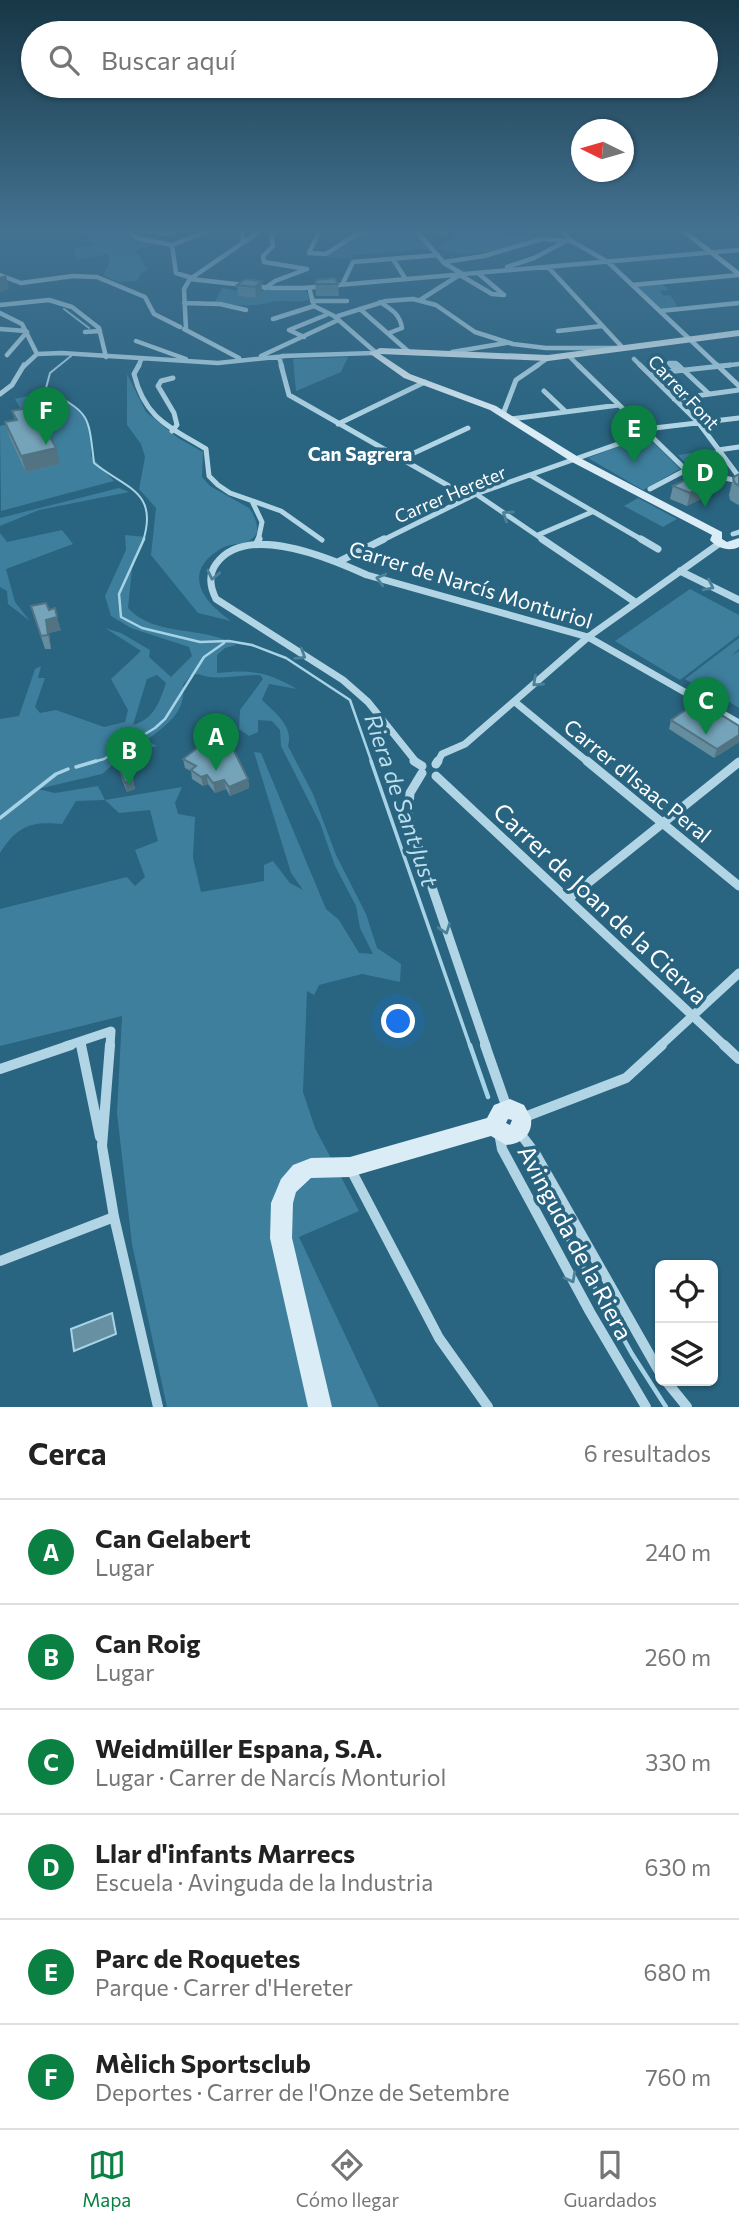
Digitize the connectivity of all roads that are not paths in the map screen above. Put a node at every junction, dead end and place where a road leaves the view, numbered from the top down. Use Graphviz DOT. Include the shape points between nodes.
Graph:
graph roads {
  1 [pos="137,295"];
  2 [pos="184,295"];
  3 [pos="309,295"];
  4 [pos="399,295"];
  5 [pos="430,295"];
  6 [pos="573,295"];
  7 [pos="642,295"];
  8 [pos="422,300"];
  9 [pos="347,301"];
  10 [pos="400,301"];
  11 [pos="379,302"];
  12 [pos="184,303"];
  13 [pos="739,303"];
  14 [pos="0,304"];
  15 [pos="313,304"];
  16 [pos="360,309"];
  17 [pos="246,310"];
  18 [pos="660,311"];
  19 [pos="0,313"];
  20 [pos="326,314"];
  21 [pos="10,316"];
  22 [pos="274,319"];
  23 [pos="337,319"];
  24 [pos="602,326"];
  25 [pos="0,327"];
  26 [pos="184,327"];
  27 [pos="100,331"];
  28 [pos="558,331"];
  29 [pos="26,332"];
  30 [pos="85,332"];
  31 [pos="389,333"];
  32 [pos="739,333"];
  33 [pos="304,337"];
  34 [pos="690,339"];
  35 [pos="136,341"];
  36 [pos="507,343"];
  37 [pos="623,348"];
  38 [pos="589,350"];
  39 [pos="409,352"];
  40 [pos="378,353"];
  41 [pos="444,354"];
  42 [pos="7,355"];
  43 [pos="38,355"];
  44 [pos="261,356"];
  45 [pos="282,356"];
  46 [pos="563,356"];
  47 [pos="106,357"];
  48 [pos="548,358"];
  49 [pos="634,359"];
  50 [pos="141,360"];
  51 [pos="242,360"];
  52 [pos="200,362"];
  53 [pos="191,363"];
  54 [pos="739,364"];
  55 [pos="717,365"];
  56 [pos="680,370"];
  57 [pos="649,374"];
  58 [pos="173,378"];
  59 [pos="425,382"];
  60 [pos="739,388"];
  61 [pos="544,391"];
  62 [pos="0,394"];
  63 [pos="709,394"];
  64 [pos="674,399"];
  65 [pos="620,405"];
  66 [pos="565,411"];
  67 [pos="507,417"];
  68 [pos="739,418"];
  69 [pos="698,422"];
  70 [pos="338,424"];
  71 [pos="468,428"];
  72 [pos="646,429"];
  73 [pos="172,431"];
  74 [pos="739,447"];
  75 [pos="719,450"];
  76 [pos="401,459"];
  77 [pos="576,460"];
  78 [pos="686,470"];
  79 [pos="532,476"];
  80 [pos="739,479"];
  81 [pos="650,489"];
  82 [pos="476,494"];
  83 [pos="252,501"];
  84 [pos="592,512"];
  85 [pos="538,535"];
  86 [pos="719,539"];
  87 [pos="738,539"];
  88 [pos="322,540"];
  89 [pos="257,543"];
  90 [pos="658,549"];
  91 [pos="338,562"];
  92 [pos="680,571"];
  93 [pos="739,600"];
  94 [pos="635,603"];
  95 [pos="588,637"];
  96 [pos="515,702"];
  97 [pos="739,723"];
  98 [pos="739,762"];
  99 [pos="436,764"];
  100 [pos="422,769"];
  101 [pos="436,776"];
  102 [pos="662,821"];
  103 [pos="739,886"];
  104 [pos="568,900"];
  105 [pos="739,973"];
  106 [pos="691,1016"];
  107 [pos="80,1042"];
  108 [pos="739,1059"];
  109 [pos="0,1069"];
  110 [pos="508,1123"];
  111 [pos="102,1146"];
  112 [pos="350,1167"];
  113 [pos="114,1217"];
  114 [pos="0,1261"];
  115 [pos="655,1364"];
  116 [pos="670,1386"];
  117 [pos="158,1407"];
  118 [pos="320,1407"];
  119 [pos="488,1407"];
  120 [pos="646,1407"];
  121 [pos="687,1407"];
  1 -- 26 [label="street" via="145,298 154,314"];
  2 -- 12 [label="street"];
  3 -- 15 [label="street"];
  4 -- 10 [label="street"];
  5 -- 8 [label="street"];
  6 -- 24 [label="street"];
  7 -- 18 [label="street"];
  8 -- 10 [label="street"];
  8 -- 36 [label="street" via="436,304 462,325"];
  9 -- 15 [label="street"];
  10 -- 11 [label="street"];
  11 -- 16 [label="street"];
  11 -- 31 [label="street" via="393,310 402,323 402,328"];
  12 -- 17 [label="street"];
  12 -- 26 [label="street"];
  13 -- 18 [label="street"];
  14 -- 27 [label="street" via="18,306 44,300 80,313"];
  15 -- 22 [label="street"];
  15 -- 23 [label="street"];
  16 -- 23 [label="street"];
  16 -- 31 [label="street"];
  18 -- 34 [label="street"];
  19 -- 21 [label="street"];
  20 -- 33 [label="street" via="289,330"];
  21 -- 25 [label="street"];
  21 -- 29 [label="street" via="24,325"];
  23 -- 33 [label="street"];
  23 -- 40 [label="street"];
  24 -- 28 [label="street"];
  24 -- 37 [label="street"];
  25 -- 29 [label="street"];
  26 -- 51 [label="street"];
  27 -- 30 [label="street"];
  27 -- 47 [label="street"];
  29 -- 42 [label="street"];
  29 -- 43 [label="street"];
  31 -- 39 [label="street"];
  32 -- 34 [label="street"];
  33 -- 44 [label="street"];
  34 -- 37 [label="street"];
  34 -- 55 [label="street"];
  35 -- 52 [label="street"];
  36 -- 38 [label="street"];
  36 -- 41 [label="street"];
  37 -- 38 [label="street"];
  38 -- 46 [label="street"];
  39 -- 40 [label="street"];
  39 -- 41 [label="street"];
  40 -- 45 [label="street"];
  40 -- 59 [label="street" via="407,376"];
  41 -- 48 [label="street"];
  43 -- 47 [label="street"];
  43 -- 62 [label="street"];
  44 -- 45 [label="street"];
  44 -- 51 [label="street"];
  45 -- 51 [label="street"];
  45 -- 70 [label="street" via="289,395"];
  46 -- 48 [label="street"];
  46 -- 65 [label="street"];
  47 -- 50 [label="street"];
  48 -- 67 [label="street" via="516,380"];
  49 -- 57 [label="street, Carrer Font"];
  50 -- 53 [label="street"];
  50 -- 73 [label="street" via="134,374 144,404"];
  51 -- 52 [label="street"];
  51 -- 53 [label="street"];
  52 -- 53 [label="street"];
  54 -- 55 [label="street"];
  55 -- 56 [label="street"];
  55 -- 60 [label="street"];
  56 -- 57 [label="street"];
  56 -- 63 [label="street"];
  57 -- 64 [label="street, Carrer Font"];
  58 -- 73 [label="street" via="158,386 174,413 177,425"];
  59 -- 67 [label="street"];
  59 -- 70 [label="street"];
  60 -- 63 [label="street"];
  61 -- 66 [label="street"];
  63 -- 64 [label="street"];
  64 -- 69 [label="street, Carrer Font"];
  65 -- 66 [label="street"];
  65 -- 72 [label="street"];
  66 -- 67 [label="street"];
  67 -- 77 [label="street"];
  68 -- 69 [label="street"];
  69 -- 72 [label="street"];
  69 -- 75 [label="street, Carrer Font"];
  70 -- 76 [label="street"];
  71 -- 76 [label="street"];
  72 -- 77 [label="street, Carrer Hereter"];
  72 -- 78 [label="street"];
  73 -- 83 [label="street" via="208,452 207,471 214,482"];
  74 -- 75 [label="street"];
  75 -- 80 [label="street, Carrer Font"];
  76 -- 82 [label="street" via="463,494"];
  77 -- 79 [label="street, Carrer Hereter"];
  77 -- 86 [label="street"];
  78 -- 80 [label="street"];
  78 -- 81 [label="street"];
  79 -- 82 [label="street, Carrer Hereter"];
  79 -- 84 [label="street"];
  85 -- 82 [label="street, one-way"];
  82 -- 91 [label="street, Carrer Hereter"];
  83 -- 88 [label="street" via="279,510"];
  83 -- 89 [label="street" via="262,517 263,534"];
  84 -- 85 [label="street"];
  84 -- 90 [label="street"];
  85 -- 94 [label="street"];
  86 -- 87 [label="street"];
  86 -- 92 [label="street"];
  89 -- 91 [label="street, Carrer de Narcís Monturiol"];
  89 -- 100 [label="street, one-way" via="230,550 215,564 211,584 216,598 343,680 368,702"];
  95 -- 91 [label="street, Carrer de Narcís Monturiol, one-way" via="368,575"];
  92 -- 93 [label="street, one-way"];
  92 -- 94 [label="street"];
  94 -- 95 [label="street"];
  95 -- 96 [label="street, one-way"];
  95 -- 97 [label="street, Carrer de Narcís Monturiol"];
  96 -- 99 [label="street" via="466,744 442,754"];
  96 -- 102 [label="street, Carrer d'Isaac Peral"];
  98 -- 102 [label="street"];
  99 -- 100 [label="street"];
  99 -- 101 [label="street" via="440,770"];
  100 -- 101 [label="street" via="427,776"];
  100 -- 110 [label="street, Avinguda de la Riera, one-way" via="407,805 408,817"];
  101 -- 104 [label="street, Carrer de Joan de la Cierva"];
  102 -- 103 [label="street, Carrer d'Isaac Peral"];
  102 -- 104 [label="street"];
  104 -- 106 [label="street, Carrer de Joan de la Cierva"];
  105 -- 106 [label="street"];
  106 -- 108 [label="street, Carrer de Joan de la Cierva"];
  106 -- 110 [label="street" via="626,1078"];
  107 -- 109 [label="street"];
  107 -- 111 [label="street"];
  107 -- 111 [label="street" via="111,1031"];
  110 -- 112 [label="street"];
  110 -- 115 [label="street, Avinguda de la Riera" via="535,1153"];
  110 -- 120 [label="street, Avinguda de la Riera, one-way" via="502,1149"];
  111 -- 113 [label="street"];
  112 -- 118 [label="street" via="322,1166 300,1172 282,1203 281,1238"];
  112 -- 119 [label="street" via="439,1338"];
  113 -- 114 [label="street"];
  113 -- 117 [label="street"];
  116 -- 121 [label="street"];
}
